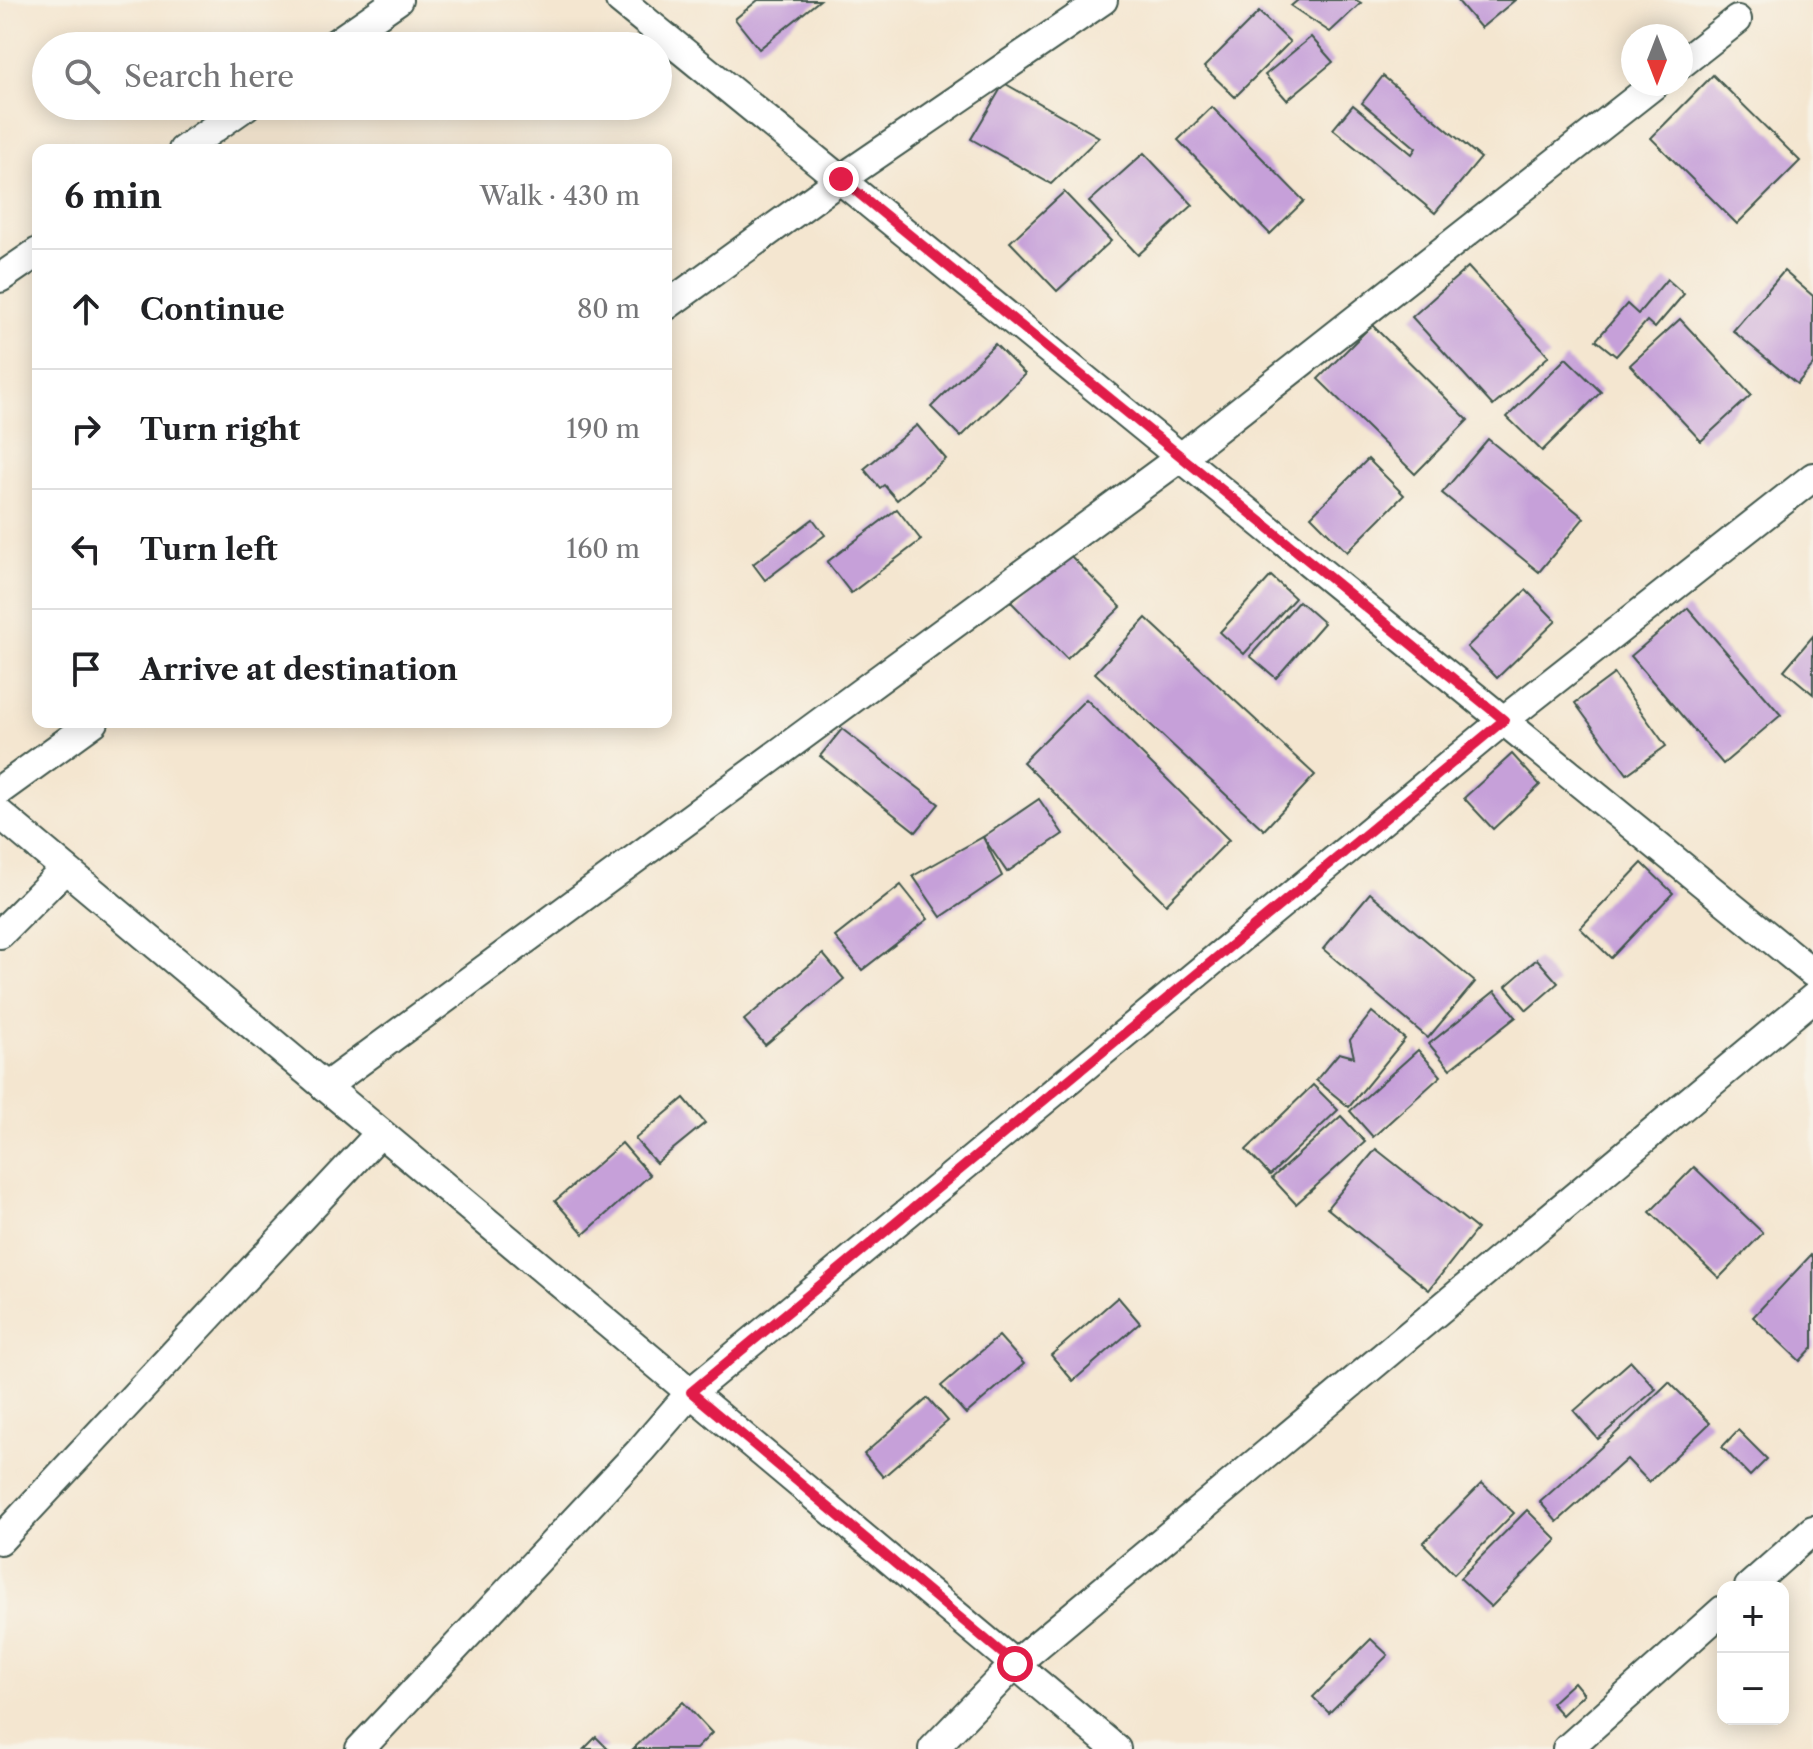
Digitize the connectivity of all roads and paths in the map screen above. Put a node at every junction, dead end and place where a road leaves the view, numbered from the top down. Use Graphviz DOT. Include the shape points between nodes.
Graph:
graph roads {
  1 [pos="398,0"];
  2 [pos="620,0"];
  3 [pos="1103,0"];
  4 [pos="1737,20"];
  5 [pos="352,32"];
  6 [pos="660,32"];
  7 [pos="672,42"];
  8 [pos="1693,55"];
  9 [pos="1640,96"];
  10 [pos="226,120"];
  11 [pos="192,144"];
  12 [pos="841,179"];
  13 [pos="32,256"];
  14 [pos="0,278"];
  15 [pos="672,302"];
  16 [pos="1181,457"];
  17 [pos="1813,477"];
  18 [pos="1504,720"];
  19 [pos="86,728"];
  20 [pos="0,790"];
  21 [pos="0,814"];
  22 [pos="65,869"];
  23 [pos="0,934"];
  24 [pos="1813,973"];
  25 [pos="1813,998"];
  26 [pos="325,1087"];
  27 [pos="380,1133"];
  28 [pos="691,1392"];
  29 [pos="1813,1530"];
  30 [pos="0,1540"];
  31 [pos="1756,1581"];
  32 [pos="1717,1615"];
  33 [pos="1015,1664"];
  34 [pos="360,1749"];
  35 [pos="933,1749"];
  36 [pos="1116,1749"];
  37 [pos="1567,1749"];
  1 -- 5 [label="street"];
  2 -- 6 [label="street"];
  3 -- 12 [label="street"];
  4 -- 8 [label="street"];
  7 -- 12 [label="street"];
  9 -- 16 [label="street"];
  10 -- 11 [label="street"];
  12 -- 15 [label="street"];
  12 -- 16 [label="street"];
  13 -- 14 [label="street"];
  16 -- 18 [label="street"];
  16 -- 26 [label="street"];
  17 -- 18 [label="street"];
  18 -- 24 [label="street"];
  18 -- 28 [label="street"];
  19 -- 20 [label="street"];
  21 -- 22 [label="street"];
  22 -- 23 [label="street"];
  22 -- 26 [label="street"];
  25 -- 33 [label="street"];
  26 -- 27 [label="street"];
  27 -- 28 [label="street"];
  27 -- 30 [label="street"];
  28 -- 33 [label="street"];
  28 -- 34 [label="street"];
  29 -- 31 [label="street"];
  32 -- 37 [label="street"];
  33 -- 35 [label="street"];
  33 -- 36 [label="street"];
}
